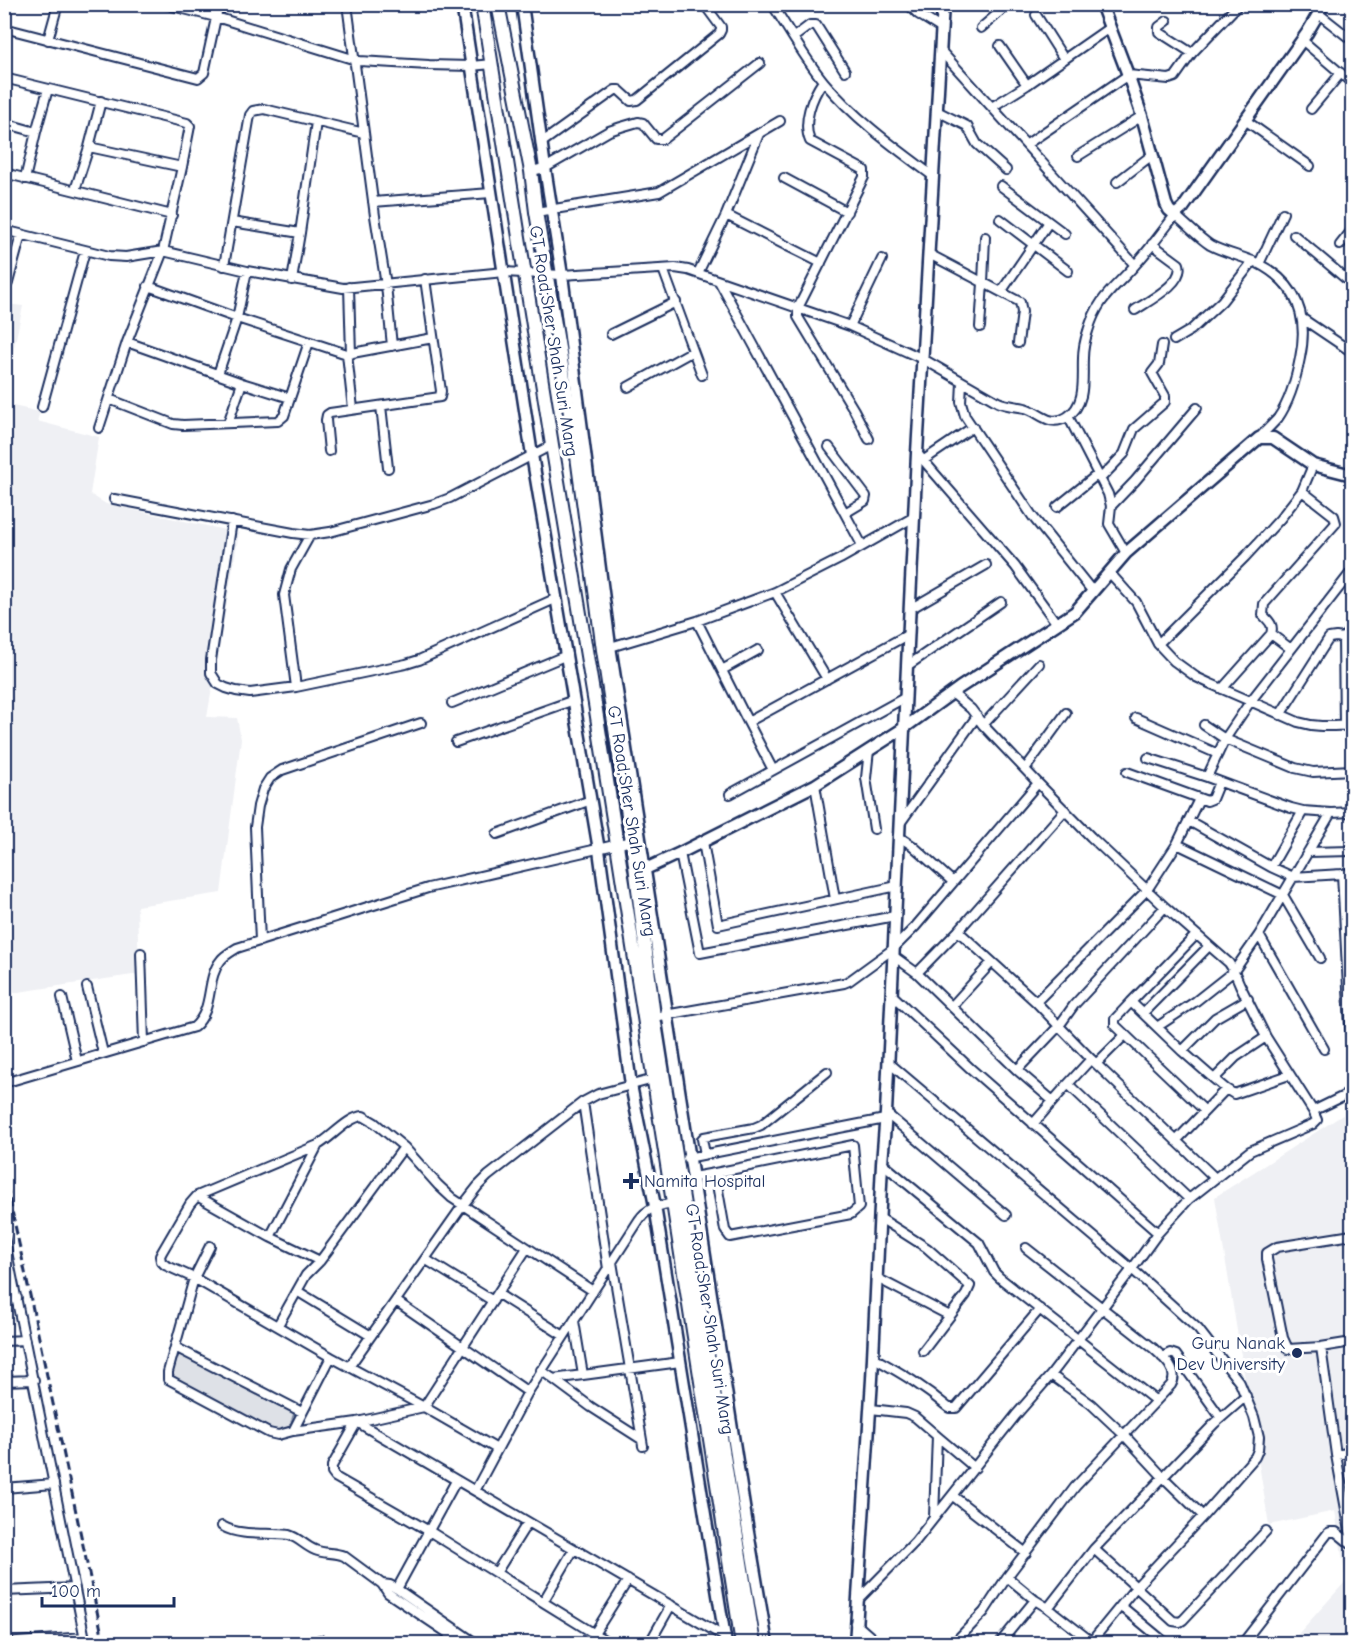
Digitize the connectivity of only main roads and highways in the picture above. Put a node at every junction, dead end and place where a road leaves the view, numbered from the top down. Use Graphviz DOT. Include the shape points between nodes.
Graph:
graph roads {
  1 [pos="462,4"];
  2 [pos="482,4"];
  3 [pos="498,4"];
  4 [pos="522,4"];
  5 [pos="943,4"];
  6 [pos="1101,4"];
  7 [pos="1320,9"];
  8 [pos="1353,475"];
  9 [pos="607,648"];
  10 [pos="904,728"];
  11 [pos="641,871"];
  12 [pos="621,874"];
  13 [pos="683,1158"];
  14 [pos="726,1640"];
  15 [pos="742,1644"];
  16 [pos="754,1644"];
  17 [pos="767,1644"];
  18 [pos="855,1644"];
  1 -- 14 [label="main road" via="599,850 631,1085"];
  2 -- 12 [label="main road, GT Road;Sher Shah Suri Marg"];
  3 -- 9 [label="main road, GT Road;Sher Shah Suri Marg" via="531,171"];
  4 -- 9 [label="main road" via="562,275"];
  5 -- 10 [label="main road"];
  6 -- 7 [label="main road" via="1142,116 1166,204 1175,215 1302,40"];
  8 -- 10 [label="main road" via="1313,465 1273,438 1259,438 1126,553 1075,612"];
  9 -- 11 [label="main road"];
  9 -- 11 [label="main road, GT Road;Sher Shah Suri Marg" via="632,841"];
  10 -- 11 [label="main road" via="815,785"];
  10 -- 18 [label="main road" via="874,1358"];
  11 -- 12 [label="main road"];
  11 -- 13 [label="main road, GT Road;Sher Shah Suri Marg"];
  12 -- 15 [label="main road, GT Road;Sher Shah Suri Marg"];
  13 -- 16 [label="main road, GT Road;Sher Shah Suri Marg"];
  13 -- 17 [label="main road" via="693,1177"];
}
